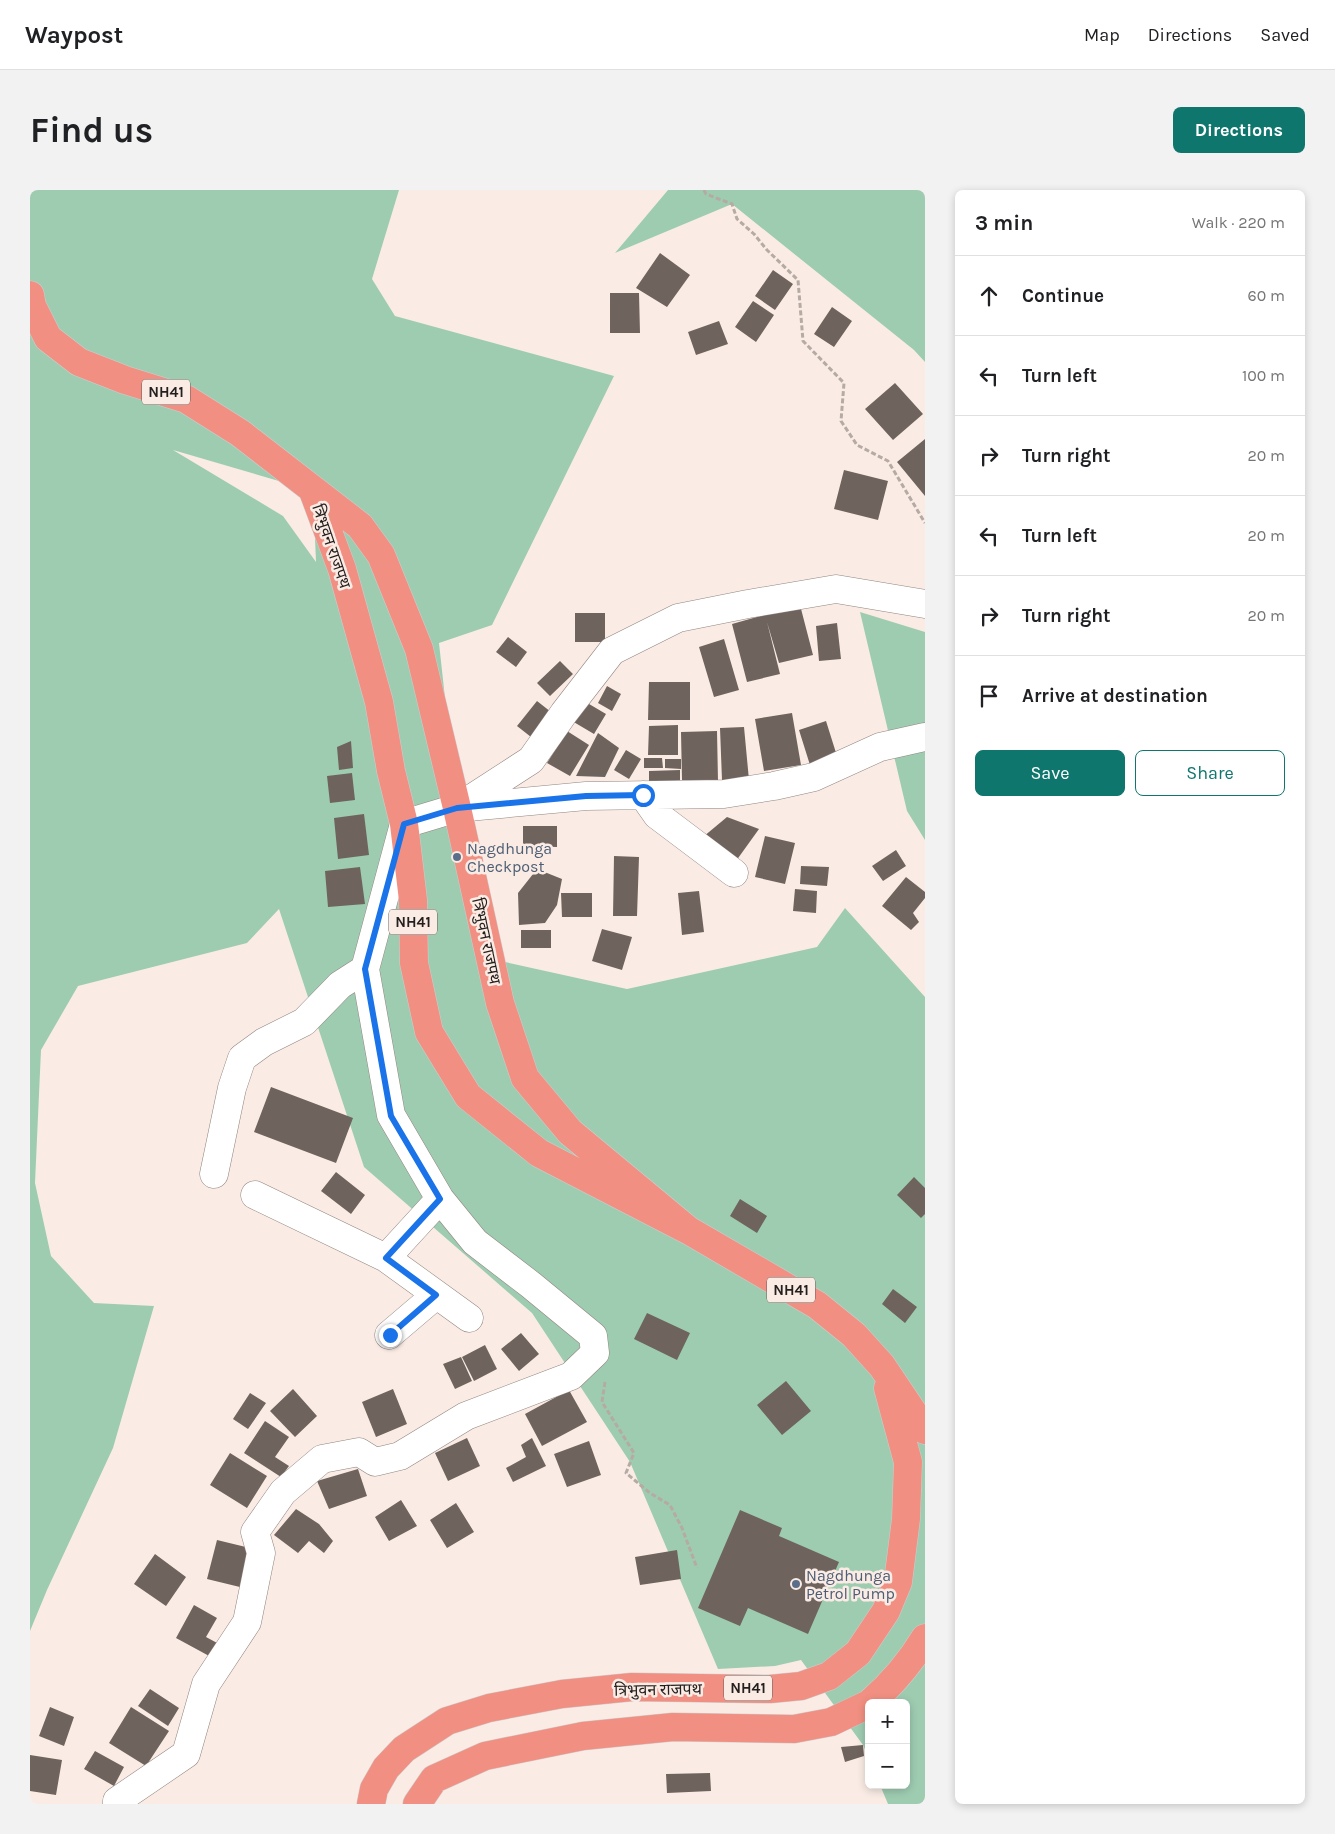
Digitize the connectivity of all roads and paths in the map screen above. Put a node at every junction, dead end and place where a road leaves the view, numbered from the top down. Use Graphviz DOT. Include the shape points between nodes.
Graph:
graph roads {
  1 [pos="704,190"];
  2 [pos="30,295"];
  3 [pos="313,491"];
  4 [pos="925,523"];
  5 [pos="925,604"];
  6 [pos="925,737"];
  7 [pos="643,795"];
  8 [pos="457,808"];
  9 [pos="404,824"];
  10 [pos="734,874"];
  11 [pos="365,969"];
  12 [pos="214,1174"];
  13 [pos="255,1195"];
  14 [pos="440,1199"];
  15 [pos="688,1230"];
  16 [pos="386,1258"];
  17 [pos="436,1295"];
  18 [pos="469,1318"];
  19 [pos="390,1335"];
  20 [pos="595,1353"];
  21 [pos="882,1366"];
  22 [pos="925,1430"];
  23 [pos="697,1568"];
  24 [pos="925,1638"];
  25 [pos="748,1688"];
  26 [pos="874,1699"];
  27 [pos="865,1705"];
  28 [pos="748,1729"];
  29 [pos="117,1804"];
  30 [pos="371,1804"];
  31 [pos="417,1804"];
  1 -- 4 [label="path" via="706,194 732,204 737,219 798,280 803,341 844,384 841,421 857,446 888,460"];
  2 -- 3 [label="highway, NH41" via="48,338 79,362 186,398 240,433"];
  3 -- 8 [label="highway, त्रिभुवन राजपथ / NH41" via="360,526 381,555 419,649"];
  3 -- 9 [label="highway, त्रिभुवन राजपथ / NH41" via="342,569 379,702"];
  5 -- 8 [label="street" via="836,589 678,618 612,651 531,760"];
  6 -- 7 [label="street" via="880,747 814,777 774,786 724,794"];
  7 -- 8 [label="street" via="586,796"];
  7 -- 10 [label="street" via="657,815"];
  8 -- 9 [label="street"];
  8 -- 15 [label="highway, त्रिभुवन राजपथ / NH41" via="500,1003 526,1078 570,1132"];
  9 -- 11 [label="street"];
  9 -- 15 [label="highway, त्रिभुवन राजपथ / NH41" via="413,900 414,963 429,1032 468,1096 538,1153"];
  11 -- 12 [label="street" via="340,985 304,1022 264,1042 242,1058 232,1088"];
  11 -- 14 [label="street" via="391,1116"];
  13 -- 16 [label="street"];
  14 -- 16 [label="street"];
  14 -- 20 [label="street" via="475,1242 593,1336"];
  15 -- 21 [label="highway, त्रिभुवन राजपथ / NH41" via="817,1305 854,1335"];
  16 -- 17 [label="street"];
  17 -- 18 [label="street"];
  17 -- 19 [label="street"];
  20 -- 23 [label="path" via="605,1377 602,1402 634,1453 626,1473 650,1494 670,1505"];
  20 -- 29 [label="street" via="571,1376 466,1416 400,1456 375,1462 359,1452 322,1459 282,1492 254,1532 261,1553 247,1622 206,1684 186,1754"];
  21 -- 22 [label="highway, त्रिभुवन राजपथ / NH41"];
  21 -- 25 [label="highway, त्रिभुवन राजपथ / NH41" via="908,1462 903,1554 898,1582 886,1612 858,1653 829,1676 801,1686"];
  24 -- 26 [label="highway" via="913,1658"];
  25 -- 28 [label="highway"];
  25 -- 30 [label="highway, त्रिभुवन राजपथ / NH41" via="632,1687 562,1694 489,1708 446,1721 404,1749 382,1775 374,1789"];
  27 -- 28 [label="highway" via="831,1722 794,1730"];
  28 -- 31 [label="highway" via="673,1727 583,1736 485,1756 434,1778"];
}
